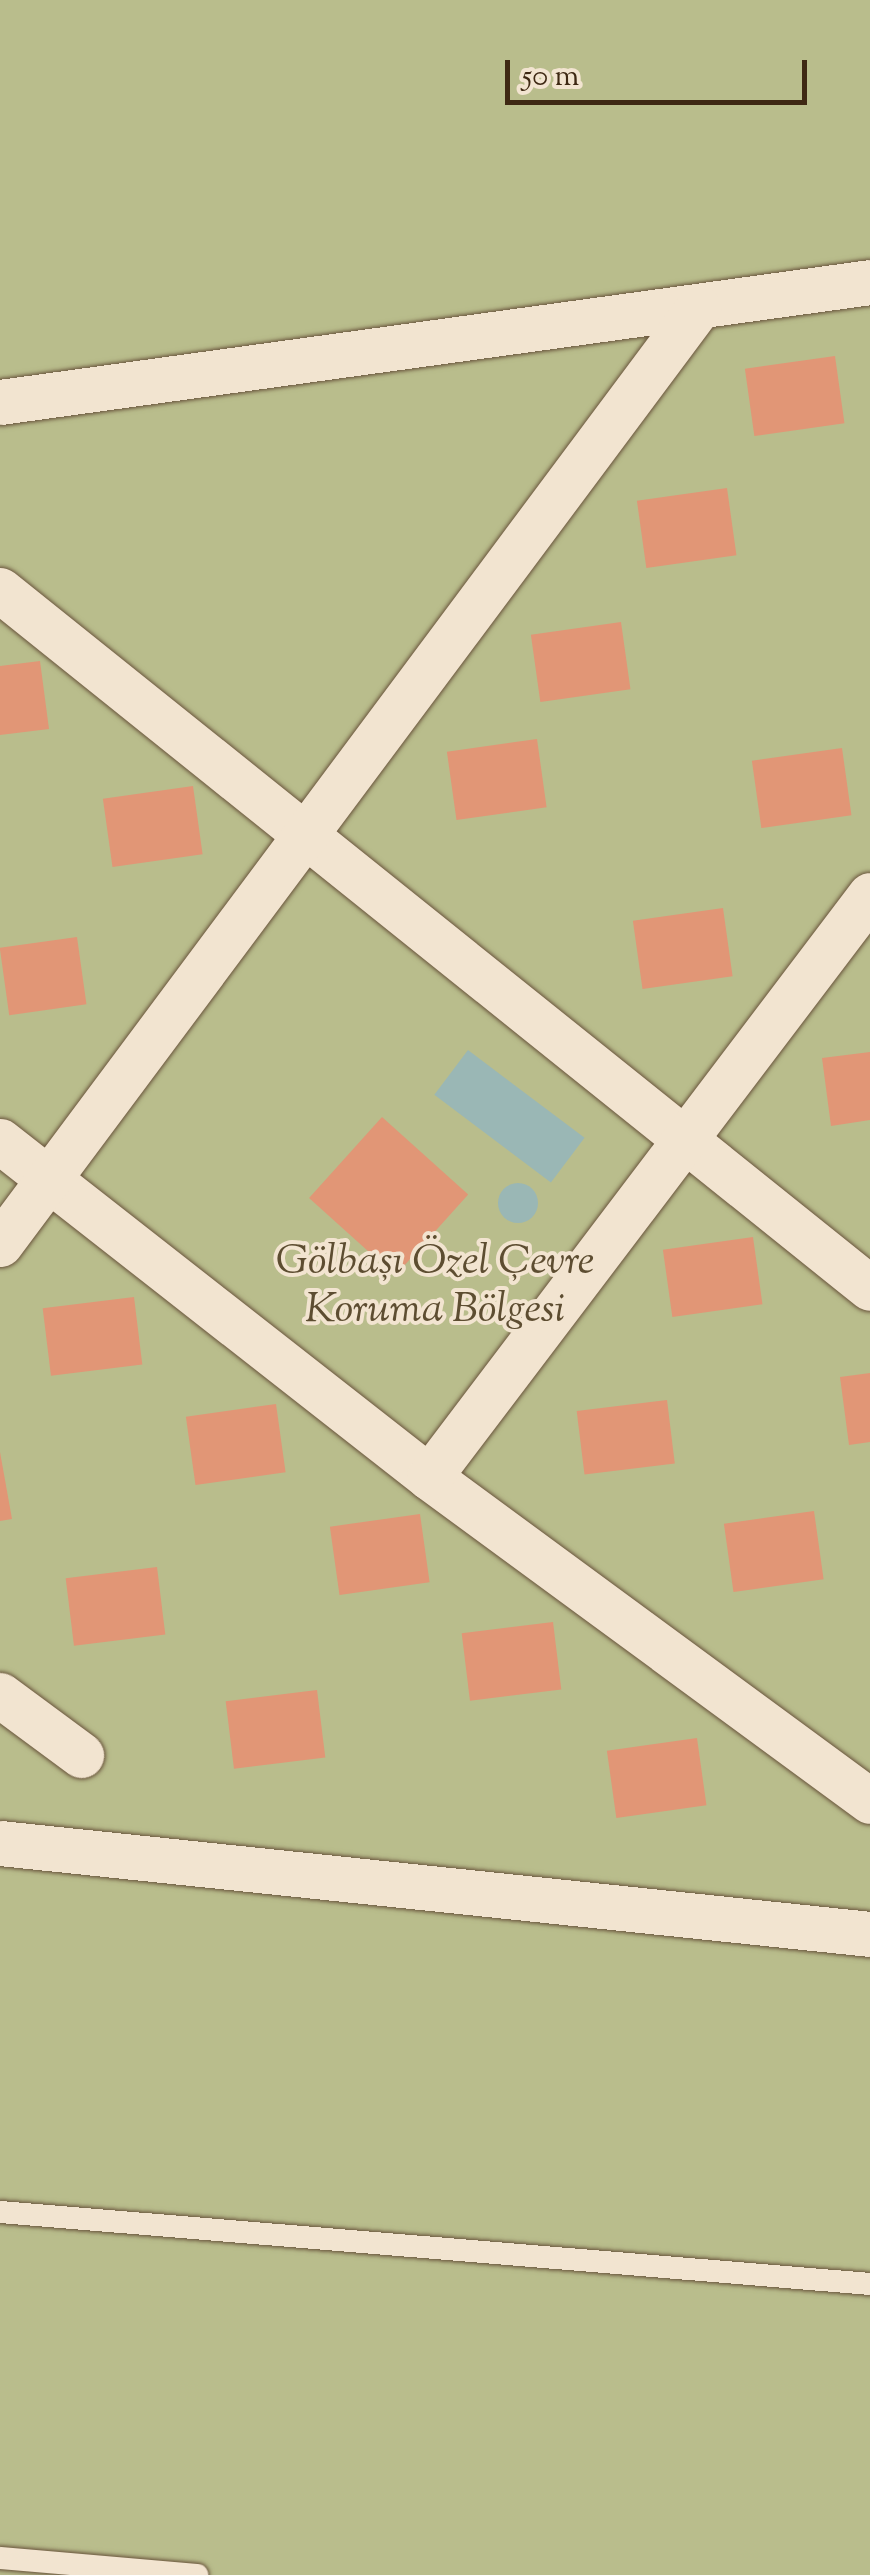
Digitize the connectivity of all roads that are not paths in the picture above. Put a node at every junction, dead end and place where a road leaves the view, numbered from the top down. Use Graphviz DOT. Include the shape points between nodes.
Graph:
graph roads {
  1 [pos="870,282"];
  2 [pos="698,308"];
  3 [pos="0,402"];
  4 [pos="0,590"];
  5 [pos="301,836"];
  6 [pos="870,895"];
  7 [pos="684,1140"];
  8 [pos="0,1141"];
  9 [pos="48,1178"];
  10 [pos="0,1244"];
  11 [pos="870,1288"];
  12 [pos="429,1477"];
  13 [pos="0,1695"];
  14 [pos="81,1754"];
  15 [pos="870,1801"];
  16 [pos="0,1843"];
  17 [pos="870,1934"];
  18 [pos="0,2212"];
  19 [pos="870,2284"];
  20 [pos="0,2558"];
  21 [pos="197,2575"];
  1 -- 2 [label="street"];
  2 -- 3 [label="street"];
  2 -- 5 [label="street"];
  4 -- 5 [label="street"];
  5 -- 7 [label="street"];
  5 -- 9 [label="street"];
  6 -- 7 [label="street"];
  7 -- 11 [label="street"];
  7 -- 12 [label="street"];
  8 -- 9 [label="street"];
  9 -- 10 [label="street"];
  9 -- 12 [label="street"];
  12 -- 15 [label="street"];
  13 -- 14 [label="street"];
  16 -- 17 [label="street"];
  18 -- 19 [label="lane"];
  20 -- 21 [label="lane"];
}
